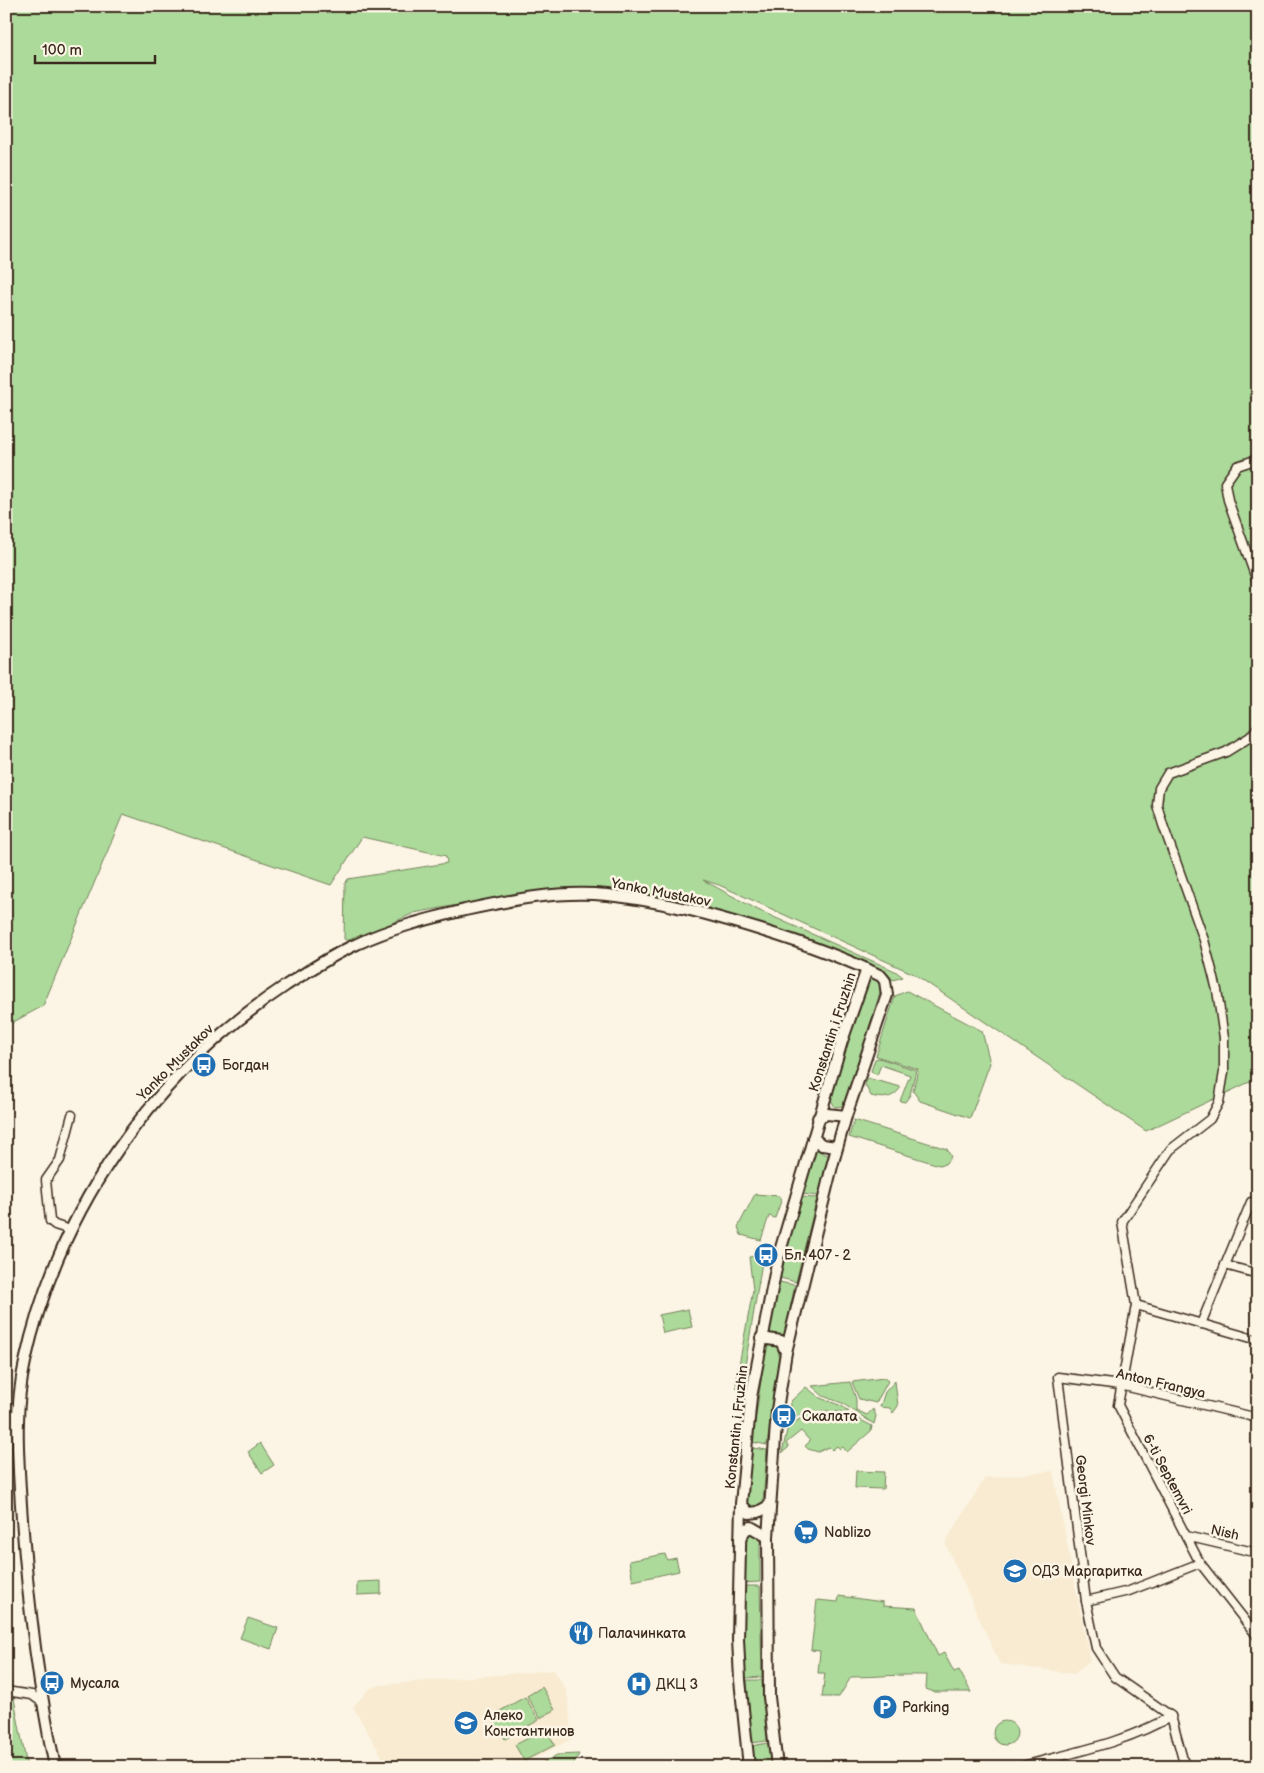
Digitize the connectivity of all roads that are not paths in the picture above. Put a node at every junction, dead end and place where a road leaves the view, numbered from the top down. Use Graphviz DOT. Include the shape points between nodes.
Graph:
graph roads {
  1 [pos="1258,459"];
  2 [pos="1258,584"];
  3 [pos="1258,727"];
  4 [pos="868,969"];
  5 [pos="832,1113"];
  6 [pos="72,1115"];
  7 [pos="846,1116"];
  8 [pos="818,1118"];
  9 [pos="842,1128"];
  10 [pos="813,1138"];
  11 [pos="837,1147"];
  12 [pos="1255,1203"];
  13 [pos="70,1230"];
  14 [pos="1225,1265"];
  15 [pos="1258,1274"];
  16 [pos="1136,1305"];
  17 [pos="1201,1324"];
  18 [pos="761,1338"];
  19 [pos="1258,1340"];
  20 [pos="786,1352"];
  21 [pos="1058,1378"];
  22 [pos="1120,1386"];
  23 [pos="6,1409"];
  24 [pos="1258,1418"];
  25 [pos="16,1422"];
  26 [pos="741,1504"];
  27 [pos="768,1506"];
  28 [pos="1186,1536"];
  29 [pos="768,1538"];
  30 [pos="740,1539"];
  31 [pos="1258,1553"];
  32 [pos="1200,1563"];
  33 [pos="1086,1601"];
  34 [pos="1258,1637"];
  35 [pos="6,1690"];
  36 [pos="43,1703"];
  37 [pos="1171,1716"];
  38 [pos="55,1767"];
  39 [pos="749,1767"];
  40 [pos="777,1767"];
  41 [pos="1020,1767"];
  42 [pos="1185,1767"];
  1 -- 2 [label="street" via="1237,466 1225,483"];
  3 -- 16 [label="street" via="1250,737 1226,752 1168,773 1159,788 1157,805 1204,940 1217,990 1224,1038 1224,1072 1219,1102 1210,1119 1170,1150 1122,1222"];
  4 -- 7 [label="street, Konstantin i Fruzhin" via="885,981 887,995"];
  4 -- 8 [label="street, Konstantin i Fruzhin"];
  4 -- 13 [label="street, Yanko Mustakov" via="816,947 728,920 606,895 552,895 509,900 414,923 355,944 307,972 235,1023 192,1061 148,1107 105,1168"];
  5 -- 7 [label="street"];
  5 -- 8 [label="street"];
  5 -- 9 [label="street"];
  6 -- 13 [label="street" via="60,1160 46,1180 50,1221"];
  7 -- 9 [label="street, Konstantin i Fruzhin"];
  8 -- 10 [label="street, Konstantin i Fruzhin"];
  9 -- 11 [label="street, Konstantin i Fruzhin"];
  10 -- 11 [label="street" via="822,1145"];
  10 -- 18 [label="street, Konstantin i Fruzhin" via="778,1258"];
  11 -- 20 [label="street, Konstantin i Fruzhin"];
  12 -- 14 [label="street"];
  13 -- 25 [label="street, Yanko Mustakov" via="34,1326 24,1365"];
  14 -- 15 [label="street"];
  14 -- 17 [label="street"];
  16 -- 17 [label="street"];
  16 -- 22 [label="street, 6-ti Septemvri"];
  17 -- 19 [label="street"];
  18 -- 20 [label="street" via="781,1340"];
  18 -- 26 [label="street, Konstantin i Fruzhin" via="751,1397"];
  20 -- 27 [label="street, Konstantin i Fruzhin"];
  21 -- 22 [label="street, Anton Frangya"];
  21 -- 33 [label="street, Georgi Minkov"];
  22 -- 24 [label="street, Anton Frangya"];
  22 -- 28 [label="street, 6-ti Septemvri" via="1118,1405"];
  23 -- 25 [label="street"];
  25 -- 36 [label="street, Yanko Mustakov" via="25,1566"];
  26 -- 27 [label="street" via="749,1513"];
  26 -- 30 [label="street, Konstantin i Fruzhin"];
  27 -- 29 [label="street, Konstantin i Fruzhin"];
  28 -- 31 [label="street, Nish"];
  28 -- 32 [label="street, 6-ti Septemvri"];
  29 -- 30 [label="street" via="751,1527"];
  29 -- 40 [label="street, Konstantin i Fruzhin" via="769,1697"];
  30 -- 39 [label="street, Konstantin i Fruzhin" via="739,1656"];
  32 -- 33 [label="street" via="1129,1590"];
  32 -- 34 [label="street, 6-ti Septemvri"];
  33 -- 37 [label="street, Georgi Minkov" via="1096,1648 1114,1677"];
  35 -- 36 [label="street" via="32,1694"];
  36 -- 38 [label="street, Yanko Mustakov"];
  37 -- 41 [label="street" via="1159,1724 1109,1742"];
  37 -- 42 [label="street"];
}
